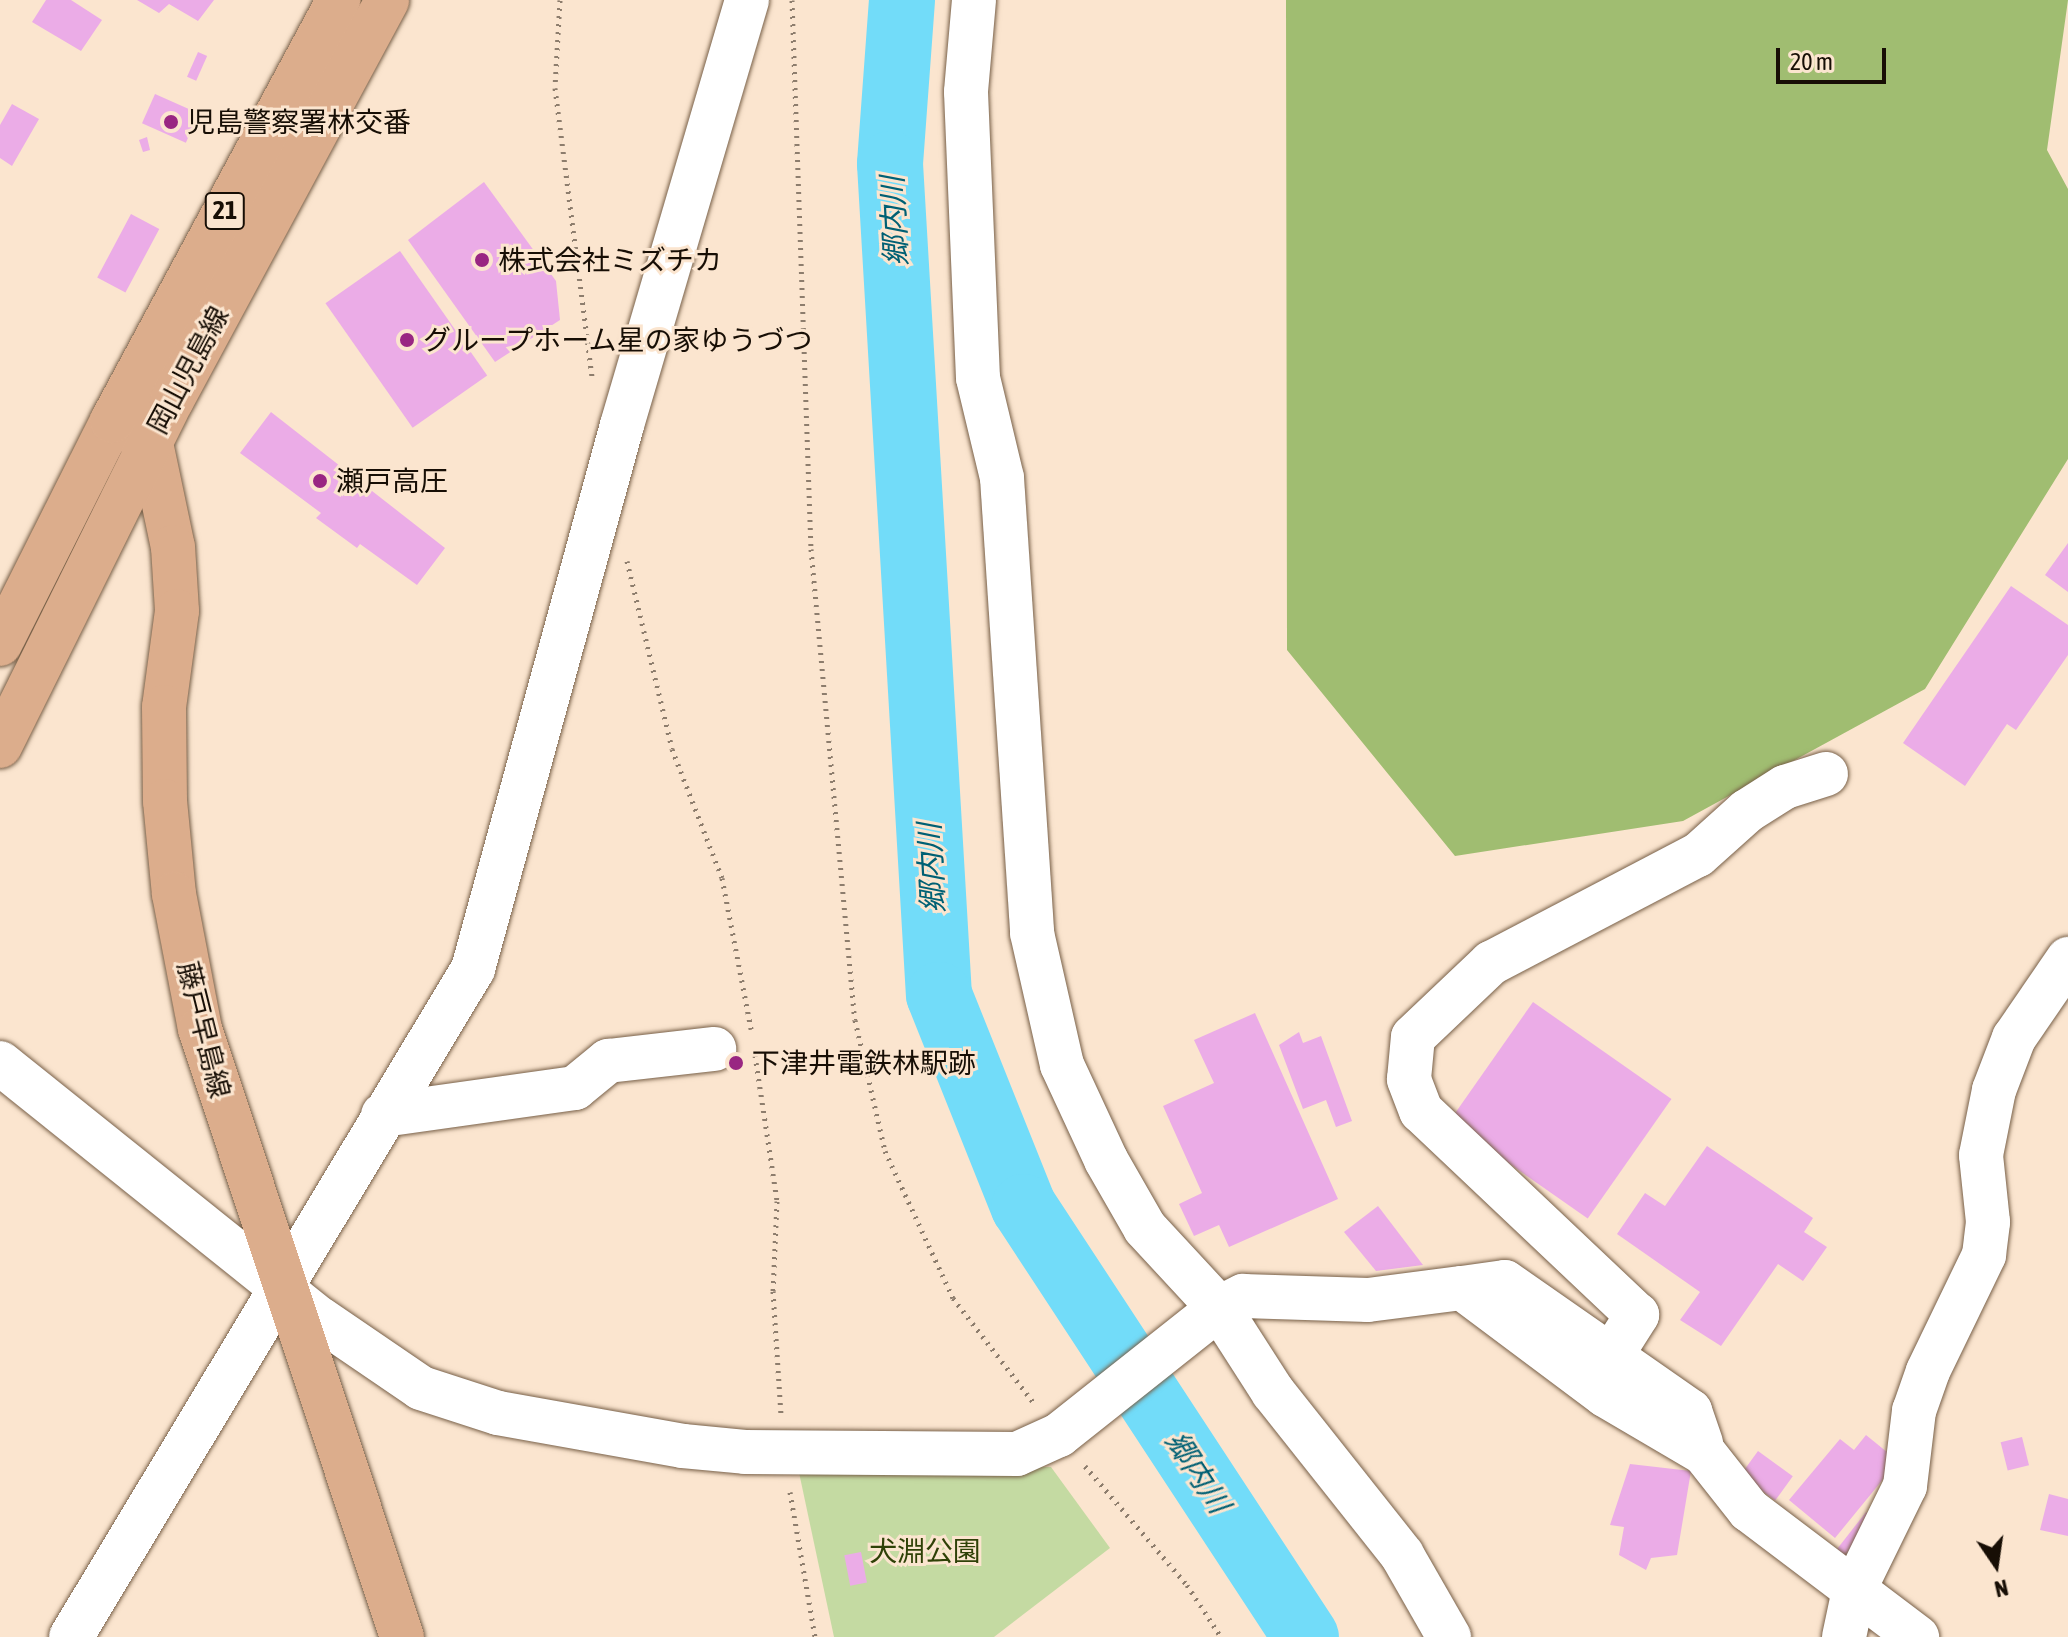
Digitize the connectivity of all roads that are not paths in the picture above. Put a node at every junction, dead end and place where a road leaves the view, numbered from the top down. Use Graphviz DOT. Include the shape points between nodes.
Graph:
graph roads {
  1 [pos="339,0"];
  2 [pos="387,0"];
  3 [pos="747,0"];
  4 [pos="974,0"];
  5 [pos="112,421"];
  6 [pos="151,443"];
  7 [pos="0,644"];
  8 [pos="0,746"];
  9 [pos="1826,774"];
  10 [pos="2068,959"];
  11 [pos="740,1046"];
  12 [pos="0,1063"];
  13 [pos="383,1115"];
  14 [pos="284,1287"];
  15 [pos="1462,1288"];
  16 [pos="1213,1313"];
  17 [pos="1611,1356"];
  18 [pos="1704,1453"];
  19 [pos="1854,1590"];
  20 [pos="71,1637"];
  21 [pos="402,1637"];
  22 [pos="1449,1637"];
  23 [pos="1844,1637"];
  24 [pos="1917,1637"];
  1 -- 5 [label="main road, 岡山児島線 / 21"];
  2 -- 6 [label="main road, 岡山児島線 / 21"];
  3 -- 13 [label="street" via="622,425 473,969"];
  4 -- 16 [label="street" via="966,92 978,378 1002,478 1032,933 1062,1065 1106,1160 1145,1228"];
  5 -- 6 [label="main road"];
  5 -- 7 [label="main road, 岡山児島線 / 21"];
  6 -- 8 [label="main road, 岡山児島線 / 21"];
  6 -- 14 [label="main road, 藤戸早島線" via="166,500 176,595 164,707 174,894 200,1029"];
  9 -- 17 [label="street" via="1785,787 1747,811 1698,855 1491,963 1413,1037 1409,1079 1421,1111 1637,1315"];
  10 -- 19 [label="street" via="2014,1038 1994,1090 1981,1155 1988,1222 1984,1255 1928,1371 1914,1411 1905,1486"];
  11 -- 13 [label="street" via="608,1061 575,1088"];
  12 -- 14 [label="street"];
  13 -- 14 [label="street"];
  14 -- 16 [label="street" via="320,1319 421,1388 498,1413 584,1430 683,1446 783,1452 1017,1454 1059,1435"];
  14 -- 20 [label="street"];
  14 -- 21 [label="main road, 藤戸早島線"];
  15 -- 16 [label="street" via="1368,1300 1243,1296"];
  15 -- 17 [label="street" via="1505,1282"];
  15 -- 18 [label="street" via="1605,1395"];
  16 -- 22 [label="street" via="1402,1555"];
  17 -- 18 [label="street" via="1690,1411"];
  18 -- 19 [label="street" via="1749,1510"];
  19 -- 23 [label="street"];
  19 -- 24 [label="street"];
}
